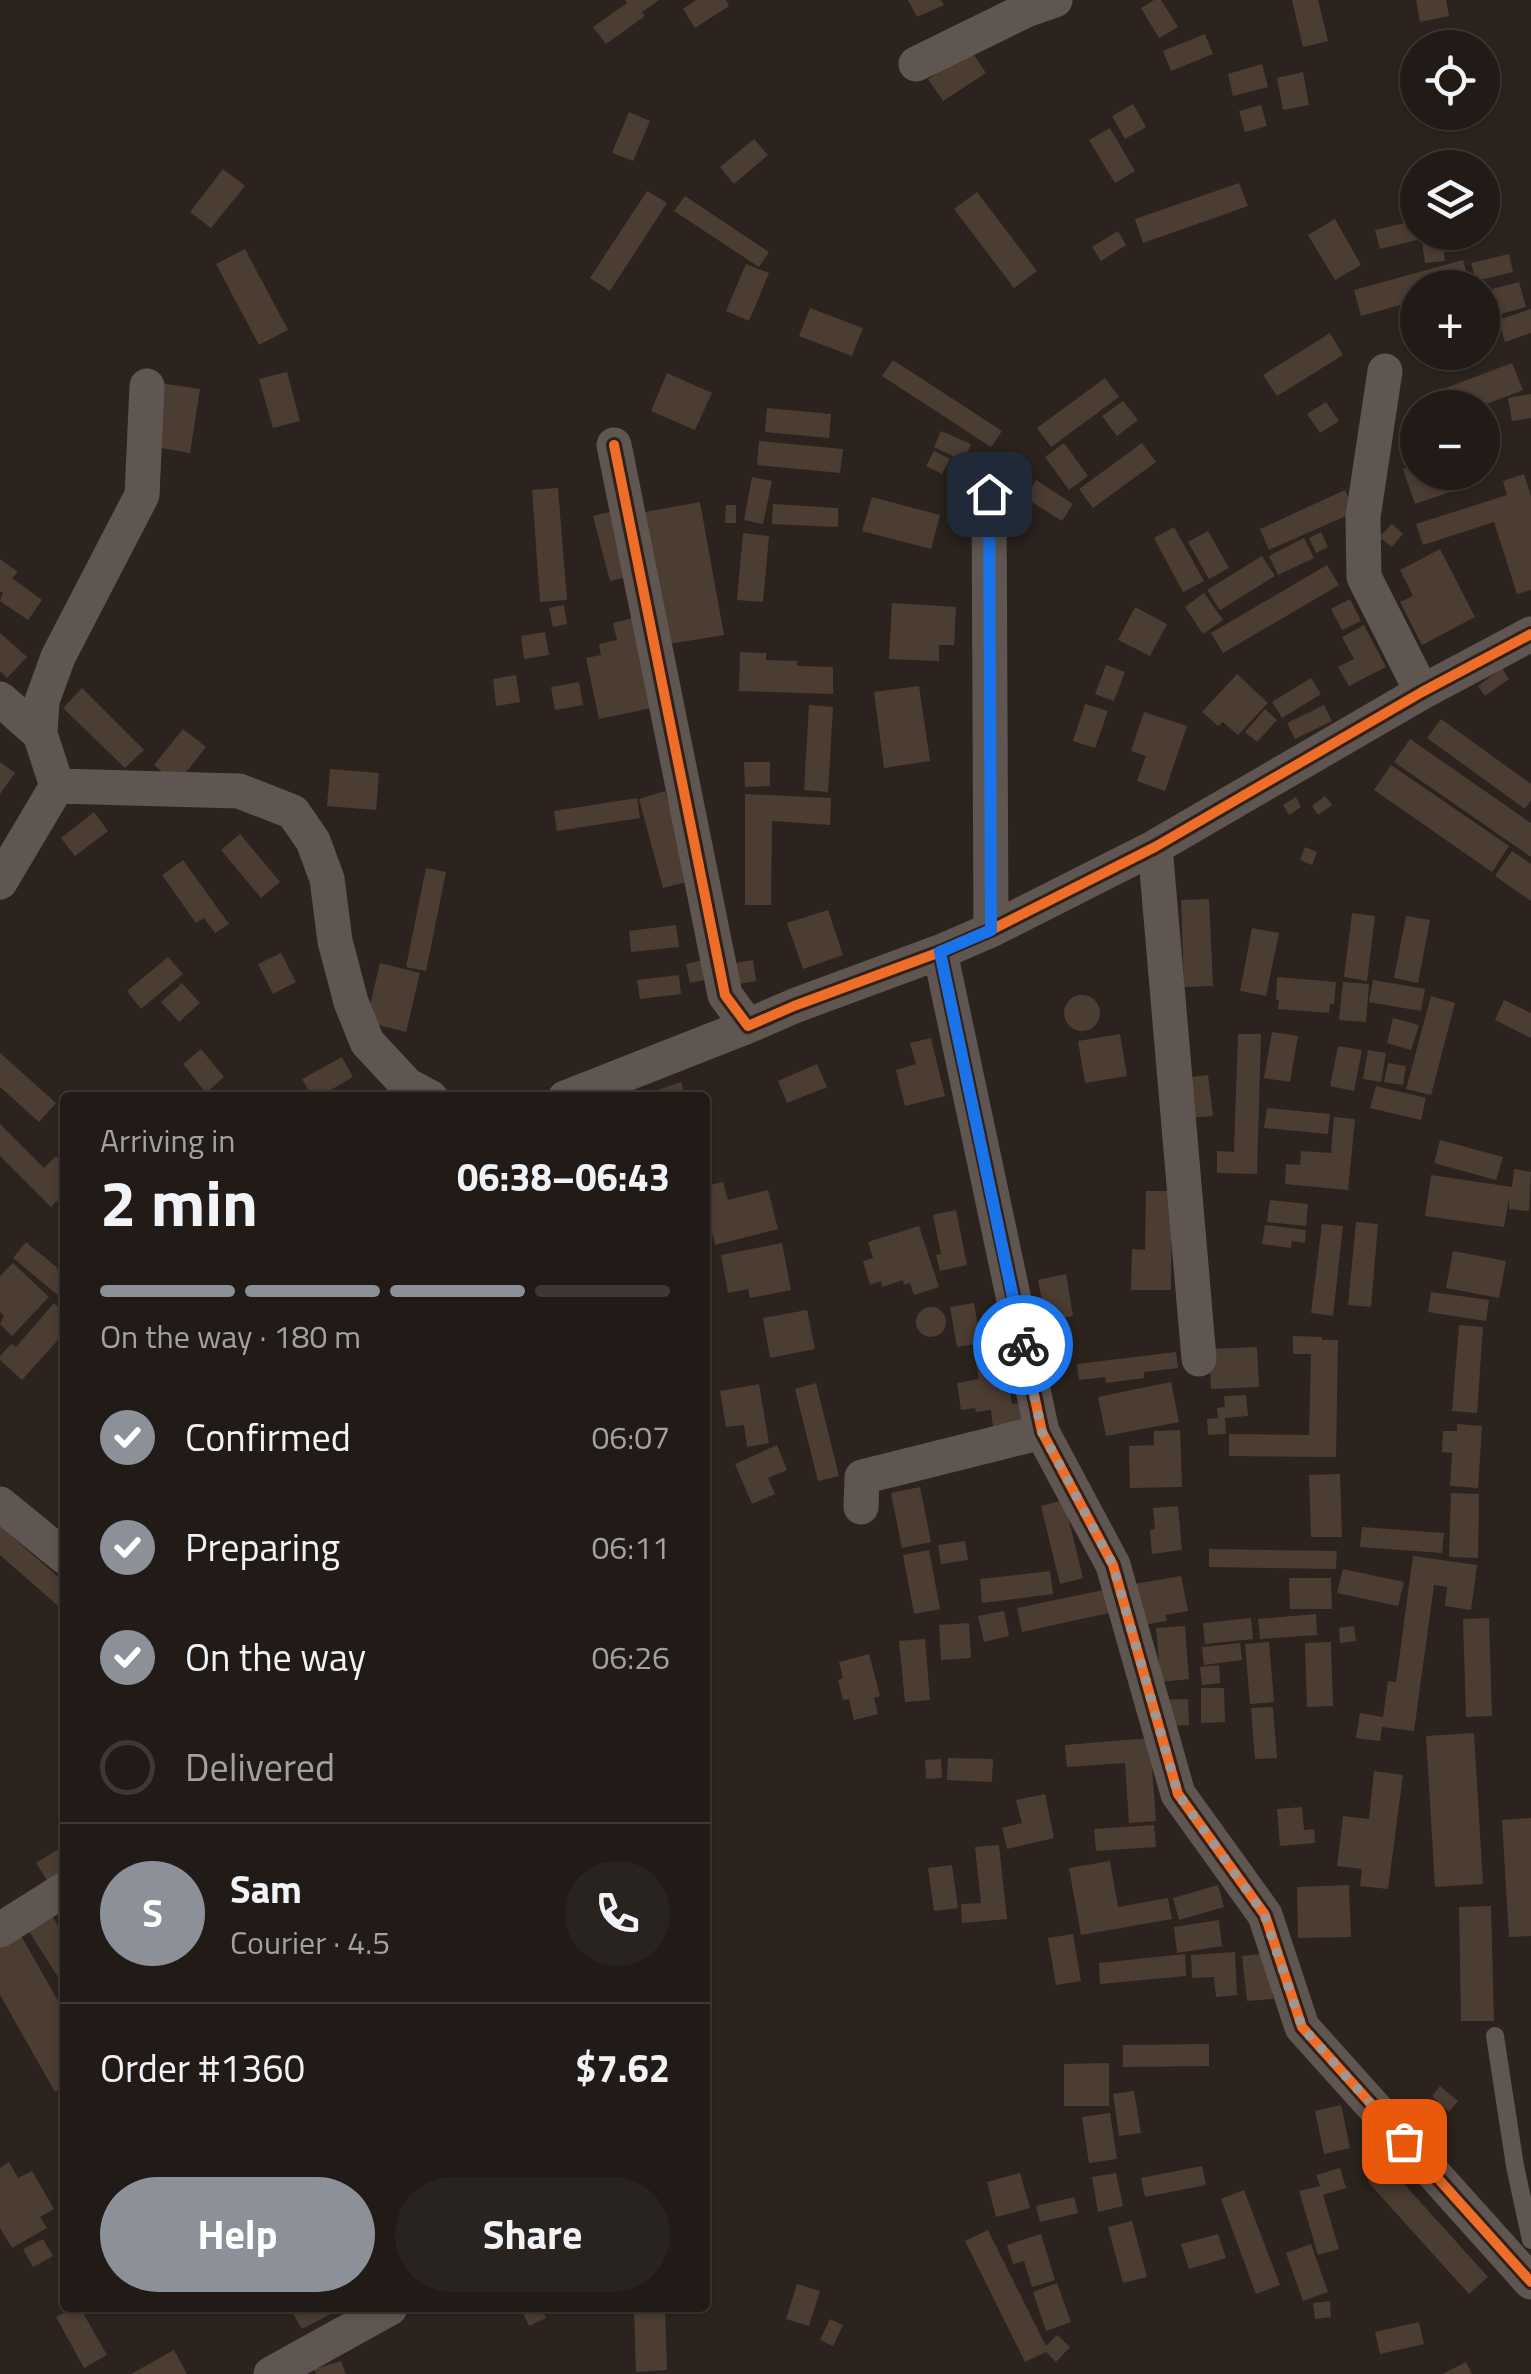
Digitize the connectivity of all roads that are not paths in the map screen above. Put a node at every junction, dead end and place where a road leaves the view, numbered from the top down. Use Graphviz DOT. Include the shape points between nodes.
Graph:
graph roads {
  1 [pos="1055,0"];
  2 [pos="916,64"];
  3 [pos="1385,371"];
  4 [pos="147,386"];
  5 [pos="614,445"];
  6 [pos="989,494"];
  7 [pos="1531,634"];
  8 [pos="1422,692"];
  9 [pos="0,700"];
  10 [pos="40,734"];
  11 [pos="57,786"];
  12 [pos="1155,847"];
  13 [pos="0,882"];
  14 [pos="991,930"];
  15 [pos="940,952"];
  16 [pos="748,1026"];
  17 [pos="420,1092"];
  18 [pos="580,1092"];
  19 [pos="1200,1359"];
  20 [pos="1042,1432"];
  21 [pos="0,1504"];
  22 [pos="861,1507"];
  23 [pos="60,1553"];
  24 [pos="60,1892"];
  25 [pos="0,1930"];
  26 [pos="1496,2036"];
  27 [pos="1531,2240"];
  28 [pos="1531,2282"];
  29 [pos="383,2312"];
  30 [pos="271,2374"];
  1 -- 2 [label="street"];
  3 -- 8 [label="street" via="1363,517 1364,577"];
  4 -- 10 [label="street" via="142,495 58,657 42,701"];
  5 -- 16 [label="street" via="726,995"];
  6 -- 14 [label="street"];
  7 -- 8 [label="street"];
  8 -- 12 [label="street"];
  9 -- 10 [label="street"];
  10 -- 11 [label="street"];
  11 -- 13 [label="street"];
  11 -- 17 [label="street" via="238,791 292,812 313,841 327,879 339,956 368,1042"];
  12 -- 14 [label="street"];
  12 -- 19 [label="street"];
  14 -- 15 [label="street"];
  15 -- 16 [label="street"];
  15 -- 20 [label="street"];
  16 -- 18 [label="street"];
  20 -- 22 [label="street" via="862,1477"];
  20 -- 28 [label="street" via="1113,1565 1178,1794 1264,1914 1302,2027"];
  21 -- 23 [label="street"];
  24 -- 25 [label="street"];
  26 -- 27 [label="lane"];
  29 -- 30 [label="street"];
}
